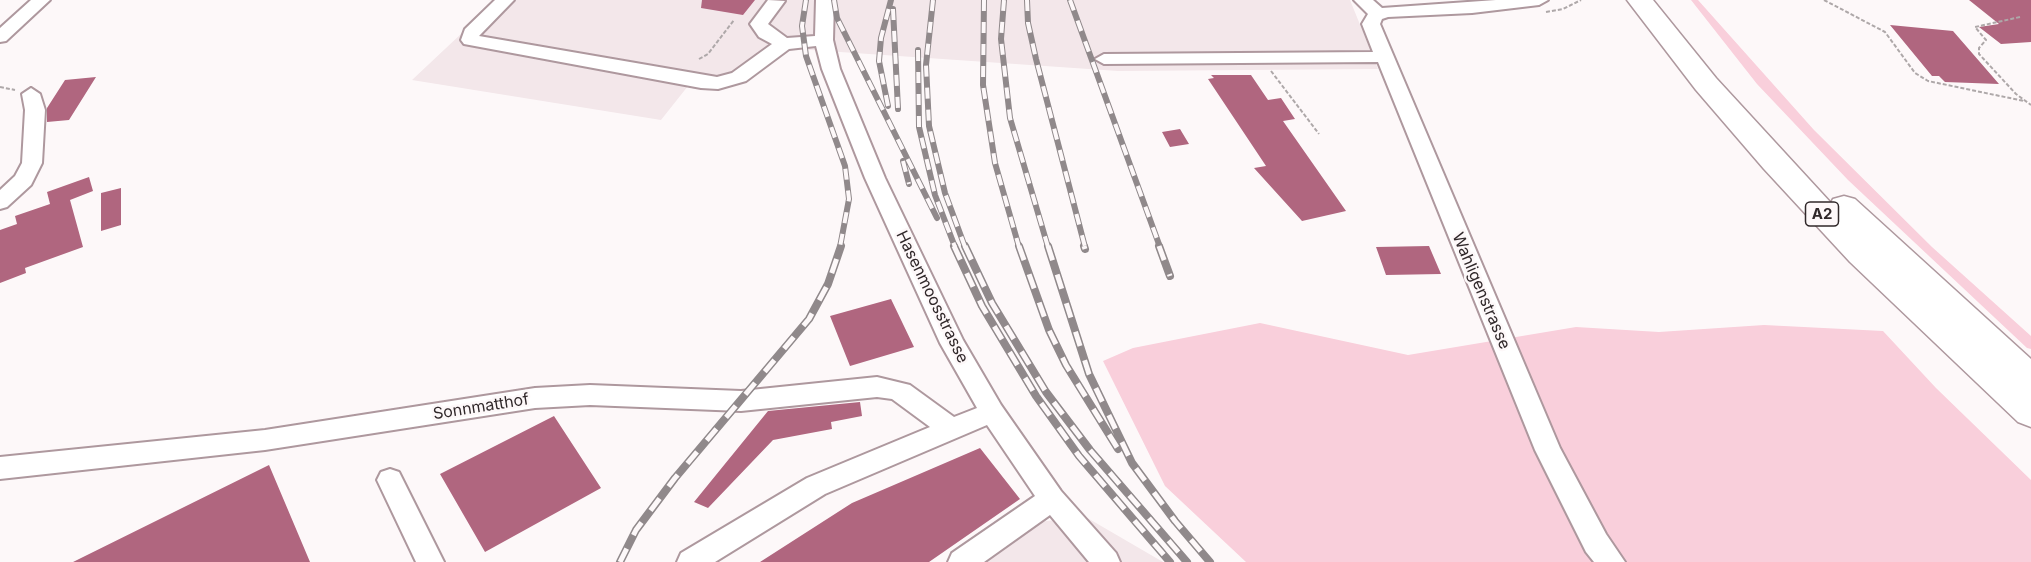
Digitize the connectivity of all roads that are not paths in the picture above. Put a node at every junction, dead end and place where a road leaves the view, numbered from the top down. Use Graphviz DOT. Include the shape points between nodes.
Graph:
graph roads {
  1 [pos="41,0"];
  2 [pos="505,0"];
  3 [pos="825,0"];
  4 [pos="1539,0"];
  5 [pos="1640,0"];
  6 [pos="1663,0"];
  7 [pos="776,1"];
  8 [pos="1370,7"];
  9 [pos="0,37"];
  10 [pos="824,40"];
  11 [pos="784,44"];
  12 [pos="1384,57"];
  13 [pos="1104,59"];
  14 [pos="31,94"];
  15 [pos="0,202"];
  16 [pos="2031,380"];
  17 [pos="992,411"];
  18 [pos="2031,412"];
  19 [pos="951,428"];
  20 [pos="0,468"];
  21 [pos="390,480"];
  22 [pos="1052,499"];
  23 [pos="430,562"];
  24 [pos="691,562"];
  25 [pos="962,562"];
  26 [pos="1106,562"];
  27 [pos="1611,562"];
  1 -- 9 [label="street"];
  2 -- 11 [label="street" via="471,33 470,40 712,83 742,75"];
  3 -- 10 [label="street, Hasenmoosstrasse"];
  4 -- 8 [label="street, Wahligenstrasse" via="1472,8"];
  5 -- 18 [label="highway, A2" via="1713,93 1861,254"];
  6 -- 16 [label="highway, A2" via="1715,66 1851,213"];
  7 -- 11 [label="street" via="759,24 765,33"];
  8 -- 12 [label="street, Wahligenstrasse" via="1371,24"];
  10 -- 11 [label="street"];
  10 -- 17 [label="street, Hasenmoosstrasse" via="875,178 952,343"];
  12 -- 13 [label="street"];
  12 -- 27 [label="street, Wahligenstrasse" via="1548,450 1596,543"];
  14 -- 15 [label="street" via="32,164 24,180"];
  17 -- 19 [label="street"];
  17 -- 22 [label="street, Hasenmoosstrasse"];
  19 -- 20 [label="street, Sonnmatthof" via="901,392 877,387 741,401 590,395 535,398 253,441"];
  19 -- 24 [label="street" via="816,486"];
  21 -- 23 [label="street"];
  22 -- 25 [label="street"];
  22 -- 26 [label="street, Hasenmoosstrasse"];
}
